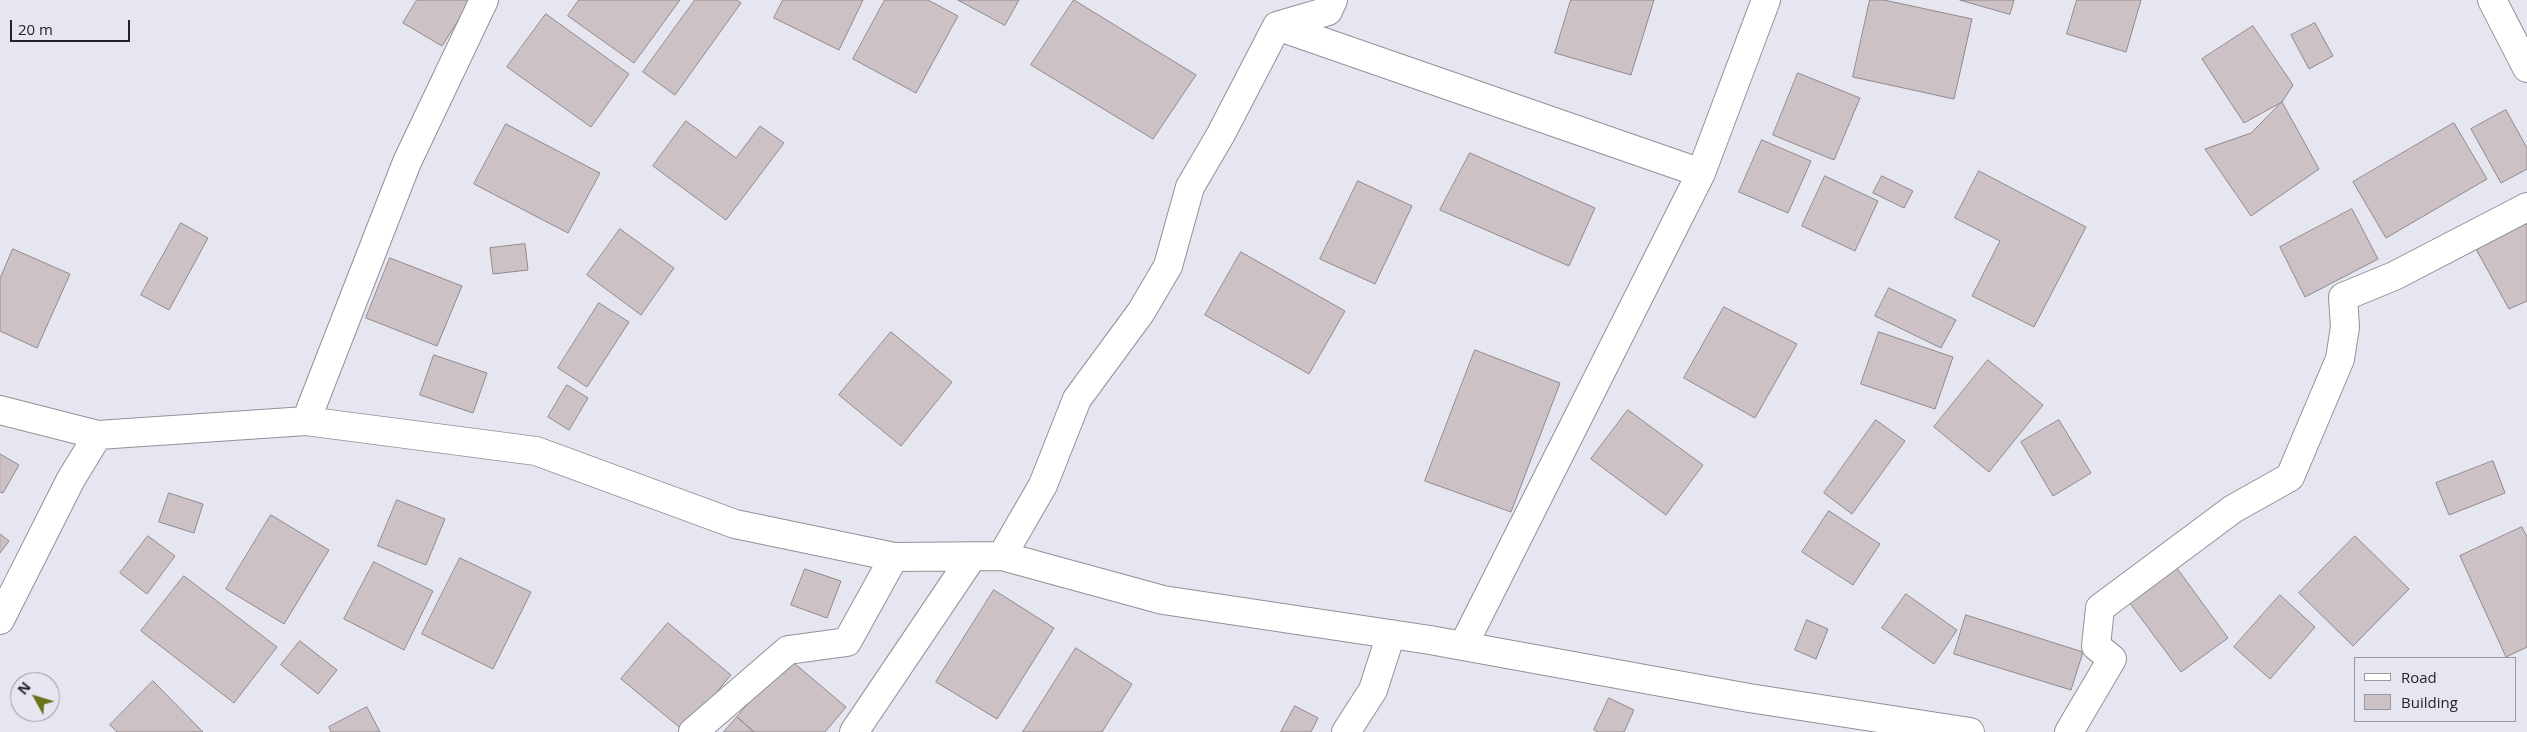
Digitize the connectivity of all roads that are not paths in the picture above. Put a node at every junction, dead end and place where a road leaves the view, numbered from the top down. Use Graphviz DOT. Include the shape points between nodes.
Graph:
graph roads {
  1 [pos="484,0"];
  2 [pos="1333,0"];
  3 [pos="1766,0"];
  4 [pos="2492,0"];
  5 [pos="1277,26"];
  6 [pos="2527,68"];
  7 [pos="1701,174"];
  8 [pos="2527,207"];
  9 [pos="0,410"];
  10 [pos="306,421"];
  11 [pos="98,435"];
  12 [pos="1002,556"];
  13 [pos="972,557"];
  14 [pos="894,558"];
  15 [pos="0,620"];
  16 [pos="1390,634"];
  17 [pos="1463,646"];
  18 [pos="693,732"];
  19 [pos="854,732"];
  20 [pos="1346,732"];
  21 [pos="1970,732"];
  22 [pos="2069,732"];
  1 -- 10 [label="street" via="407,162"];
  2 -- 5 [label="street" via="1328,11"];
  3 -- 7 [label="street"];
  4 -- 6 [label="street"];
  5 -- 7 [label="street"];
  5 -- 12 [label="street" via="1190,187 1168,266 1142,312 1077,398 1043,485"];
  7 -- 17 [label="street"];
  8 -- 22 [label="street" via="2394,276 2343,297 2345,327 2340,359 2290,477 2233,508 2100,608 2096,646 2112,659"];
  9 -- 11 [label="street"];
  10 -- 11 [label="street"];
  10 -- 14 [label="street" via="536,451 735,524"];
  11 -- 15 [label="street" via="71,479"];
  12 -- 13 [label="street"];
  12 -- 16 [label="street" via="1163,600"];
  13 -- 14 [label="street"];
  13 -- 19 [label="street"];
  14 -- 18 [label="street" via="847,642 788,650"];
  16 -- 17 [label="street"];
  16 -- 20 [label="street" via="1372,690"];
  17 -- 21 [label="street" via="1749,698"];
}
